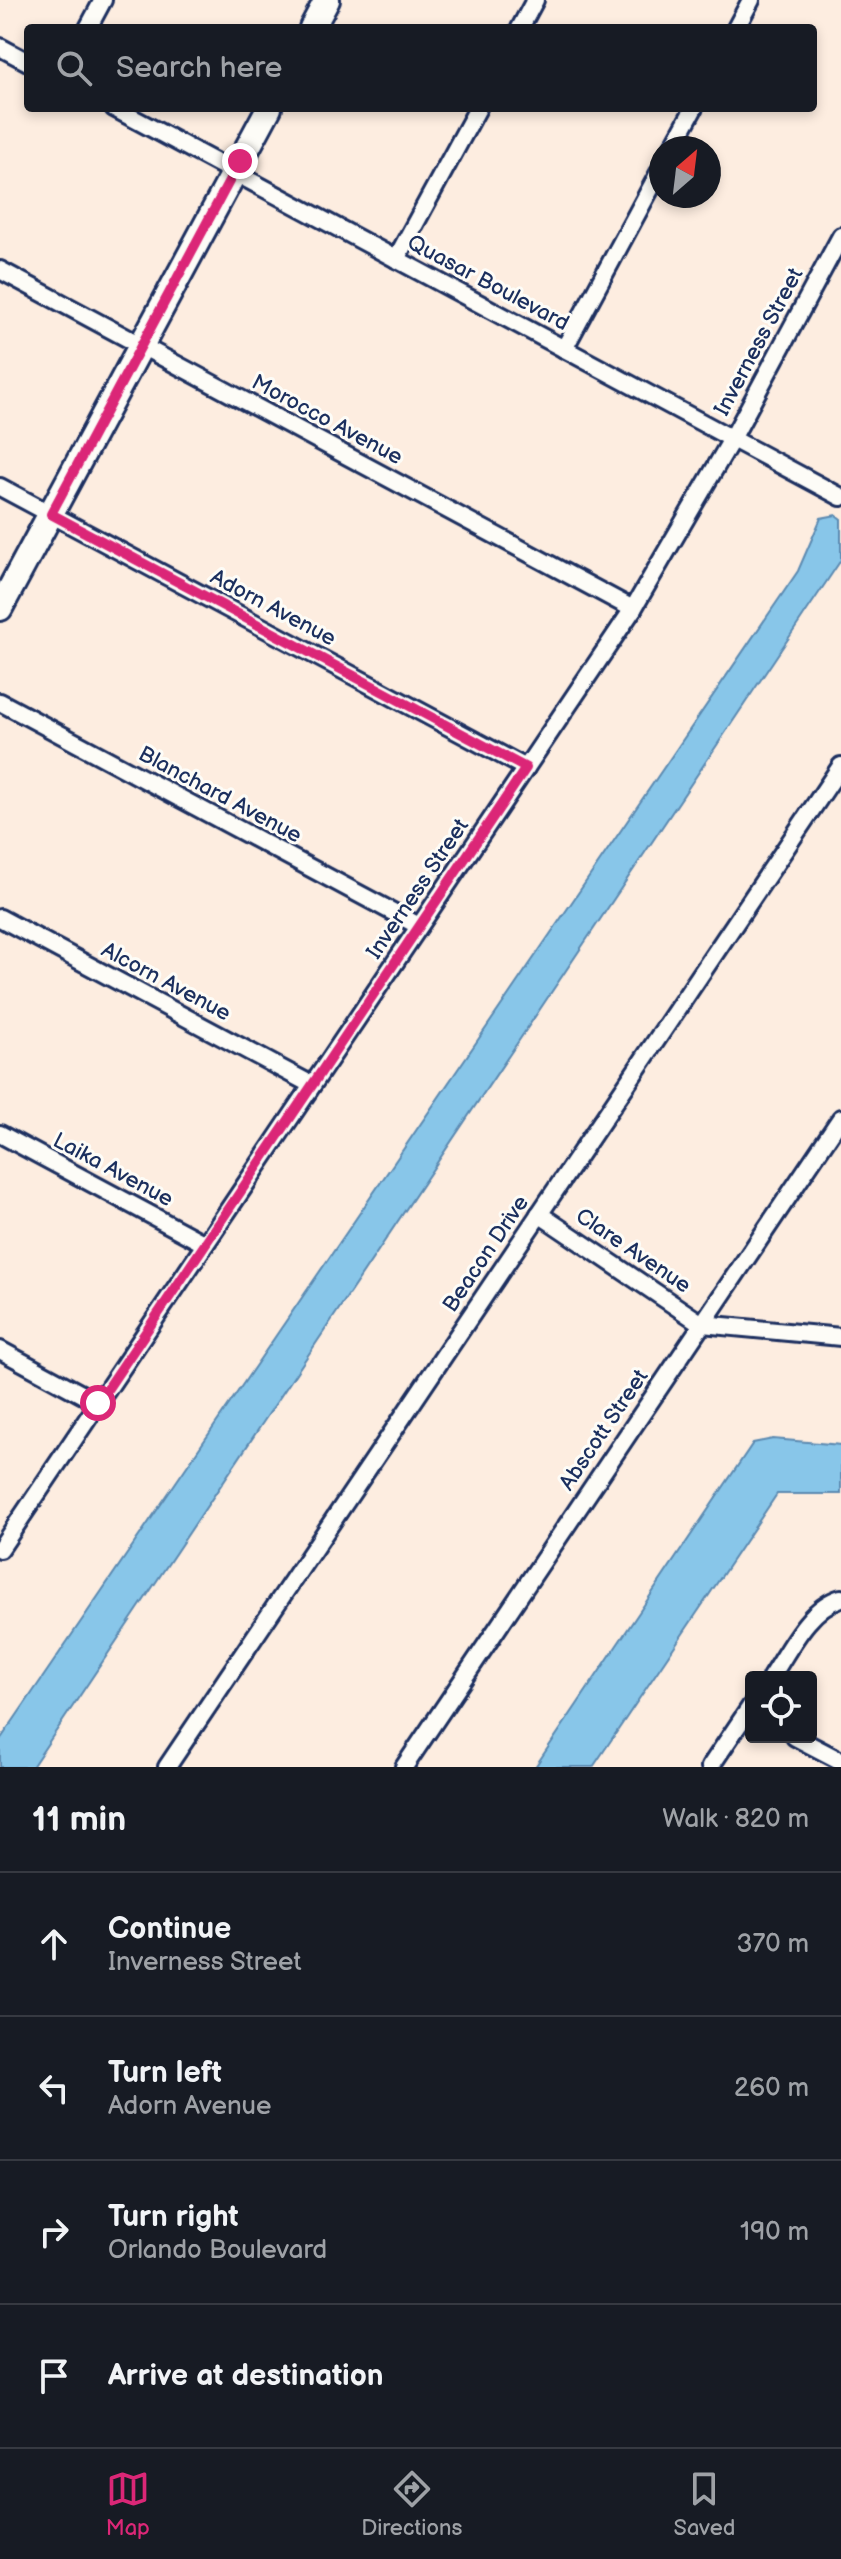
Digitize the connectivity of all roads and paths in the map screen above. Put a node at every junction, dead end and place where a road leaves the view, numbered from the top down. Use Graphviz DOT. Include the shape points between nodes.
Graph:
graph roads {
  1 [pos="103,0"];
  2 [pos="327,0"];
  3 [pos="535,0"];
  4 [pos="751,0"];
  5 [pos="90,24"];
  6 [pos="314,24"];
  7 [pos="522,24"];
  8 [pos="738,24"];
  9 [pos="0,47"];
  10 [pos="24,60"];
  11 [pos="121,112"];
  12 [pos="267,112"];
  13 [pos="476,112"];
  14 [pos="692,112"];
  15 [pos="679,136"];
  16 [pos="234,173"];
  17 [pos="649,191"];
  18 [pos="841,236"];
  19 [pos="396,259"];
  20 [pos="0,270"];
  21 [pos="141,346"];
  22 [pos="564,349"];
  23 [pos="732,439"];
  24 [pos="0,487"];
  25 [pos="841,497"];
  26 [pos="51,514"];
  27 [pos="0,608"];
  28 [pos="633,609"];
  29 [pos="0,702"];
  30 [pos="841,766"];
  31 [pos="526,768"];
  32 [pos="0,918"];
  33 [pos="419,926"];
  34 [pos="312,1085"];
  35 [pos="841,1118"];
  36 [pos="0,1134"];
  37 [pos="539,1214"];
  38 [pos="205,1244"];
  39 [pos="702,1324"];
  40 [pos="841,1337"];
  41 [pos="0,1350"];
  42 [pos="98,1403"];
  43 [pos="0,1549"];
  44 [pos="841,1598"];
  45 [pos="775,1671"];
  46 [pos="745,1717"];
  47 [pos="806,1743"];
  48 [pos="841,1761"];
  49 [pos="167,1767"];
  50 [pos="404,1767"];
  51 [pos="710,1767"];
  1 -- 5 [label="street"];
  2 -- 6 [label="street"];
  3 -- 7 [label="street"];
  4 -- 8 [label="street"];
  9 -- 10 [label="street"];
  11 -- 16 [label="street, Quasar Boulevard"];
  12 -- 16 [label="street"];
  13 -- 19 [label="street"];
  14 -- 15 [label="street"];
  16 -- 19 [label="street, Quasar Boulevard"];
  16 -- 21 [label="street"];
  17 -- 22 [label="street"];
  18 -- 23 [label="street, Inverness Street"];
  19 -- 22 [label="street, Quasar Boulevard"];
  20 -- 21 [label="street, Morocco Avenue"];
  21 -- 26 [label="street"];
  21 -- 28 [label="street, Morocco Avenue"];
  22 -- 23 [label="street, Quasar Boulevard"];
  23 -- 25 [label="street, Quasar Boulevard"];
  23 -- 28 [label="street, Inverness Street"];
  24 -- 26 [label="street, Adorn Avenue"];
  26 -- 27 [label="street"];
  26 -- 31 [label="street, Adorn Avenue"];
  28 -- 31 [label="street, Inverness Street"];
  29 -- 33 [label="street, Blanchard Avenue"];
  30 -- 37 [label="street, Beacon Drive"];
  31 -- 33 [label="street, Inverness Street"];
  32 -- 34 [label="street, Alcorn Avenue"];
  33 -- 34 [label="street, Inverness Street"];
  34 -- 38 [label="street, Inverness Street"];
  35 -- 39 [label="street, Abscott Street"];
  36 -- 38 [label="street, Laika Avenue"];
  37 -- 39 [label="street, Clare Avenue"];
  37 -- 49 [label="street, Beacon Drive"];
  38 -- 42 [label="street, Inverness Street"];
  39 -- 40 [label="street"];
  39 -- 50 [label="street, Abscott Street"];
  41 -- 42 [label="street"];
  42 -- 43 [label="street, Inverness Street"];
  44 -- 45 [label="street" via="809,1620"];
  46 -- 51 [label="street"];
  47 -- 48 [label="street"];
}
